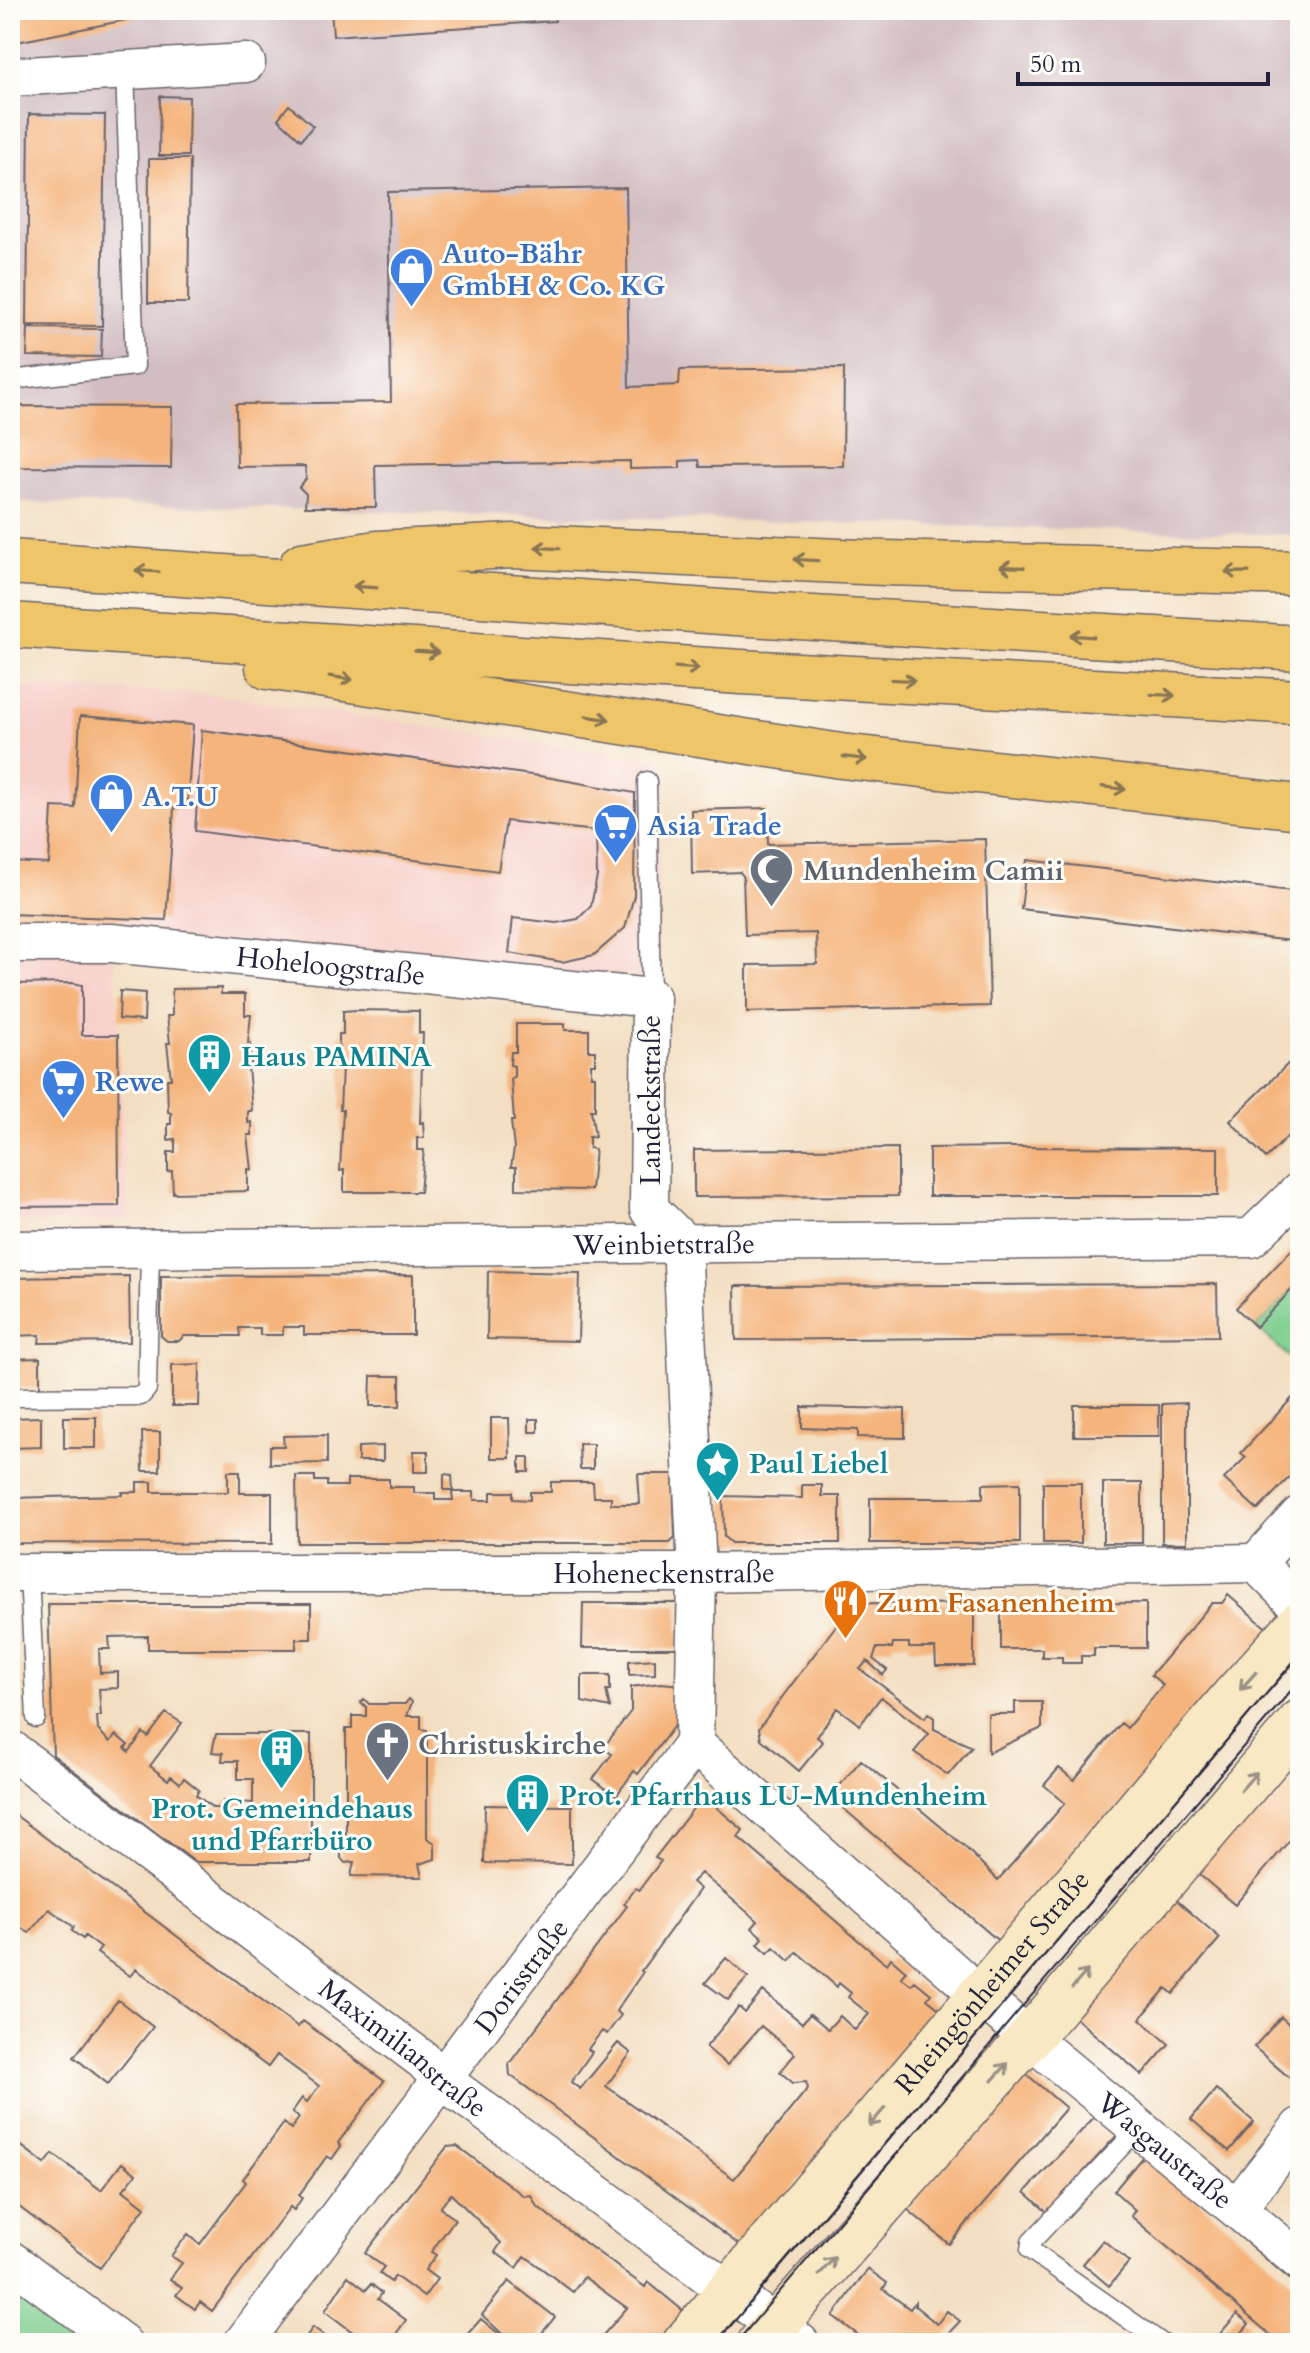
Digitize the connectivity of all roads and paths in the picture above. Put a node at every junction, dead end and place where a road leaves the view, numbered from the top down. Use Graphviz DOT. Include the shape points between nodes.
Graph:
graph roads {
  1 [pos="246,63"];
  2 [pos="125,69"];
  3 [pos="10,77"];
  4 [pos="10,380"];
  5 [pos="10,562"];
  6 [pos="1300,573"];
  7 [pos="225,577"];
  8 [pos="10,625"];
  9 [pos="70,629"];
  10 [pos="1300,648"];
  11 [pos="1300,702"];
  12 [pos="647,781"];
  13 [pos="1300,807"];
  14 [pos="10,943"];
  15 [pos="651,998"];
  16 [pos="1300,1191"];
  17 [pos="682,1241"];
  18 [pos="10,1250"];
  19 [pos="150,1250"];
  20 [pos="10,1397"];
  21 [pos="1300,1515"];
  22 [pos="1256,1563"];
  23 [pos="19,1573"];
  24 [pos="697,1573"];
  25 [pos="1300,1607"];
  26 [pos="1300,1623"];
  27 [pos="36,1718"];
  28 [pos="1300,1722"];
  29 [pos="694,1744"];
  30 [pos="10,1750"];
  31 [pos="982,1994"];
  32 [pos="1029,2038"];
  33 [pos="441,2079"];
  34 [pos="1300,2127"];
  35 [pos="1139,2128"];
  36 [pos="1237,2208"];
  37 [pos="10,2260"];
  38 [pos="1300,2261"];
  39 [pos="729,2290"];
  40 [pos="778,2337"];
  41 [pos="122,2343"];
  42 [pos="243,2343"];
  43 [pos="685,2343"];
  44 [pos="1162,2343"];
  1 -- 2 [label="street"];
  2 -- 3 [label="street"];
  2 -- 4 [label="lane" via="135,366"];
  7 -- 5 [label="highway, one-way"];
  6 -- 7 [label="highway, one-way" via="884,563 513,546 377,553"];
  10 -- 7 [label="highway, one-way"];
  8 -- 9 [label="highway"];
  9 -- 11 [label="highway, one-way"];
  9 -- 13 [label="highway, one-way" via="264,666 841,756"];
  12 -- 15 [label="lane"];
  14 -- 15 [label="street, Hoheloogstraße" via="112,943"];
  15 -- 17 [label="street, Landeckstraße" via="649,1209"];
  16 -- 17 [label="street, Weinbietstraße" via="1251,1238"];
  17 -- 19 [label="street, Weinbietstraße"];
  17 -- 24 [label="street"];
  18 -- 19 [label="street, Weinbietstraße"];
  19 -- 20 [label="lane" via="147,1389 141,1396"];
  21 -- 22 [label="street"];
  22 -- 24 [label="street, Hoheneckenstraße"];
  22 -- 25 [label="street"];
  23 -- 24 [label="street, Hoheneckenstraße"];
  23 -- 27 [label="lane"];
  24 -- 29 [label="street"];
  26 -- 31 [label="street, Rheingönheimer Straße, one-way"];
  32 -- 28 [label="street, one-way"];
  29 -- 31 [label="street, Wasgaustraße"];
  29 -- 33 [label="street, Dorisstraße"];
  30 -- 33 [label="street, Maximilianstraße" via="423,2060"];
  31 -- 32 [label="street, Wasgaustraße"];
  31 -- 39 [label="street, Rheingönheimer Straße, one-way"];
  32 -- 35 [label="street, Wasgaustraße"];
  40 -- 32 [label="street, one-way"];
  33 -- 39 [label="street, Maximilianstraße"];
  33 -- 42 [label="street, Dorisstraße"];
  34 -- 36 [label="street"];
  35 -- 36 [label="street, Wasgaustraße"];
  35 -- 44 [label="lane" via="1031,2242 1030,2250"];
  36 -- 38 [label="street, Wasgaustraße"];
  37 -- 41 [label="street"];
  39 -- 40 [label="street, Maximilianstraße"];
  39 -- 43 [label="street, Rheingönheimer Straße"];
}
